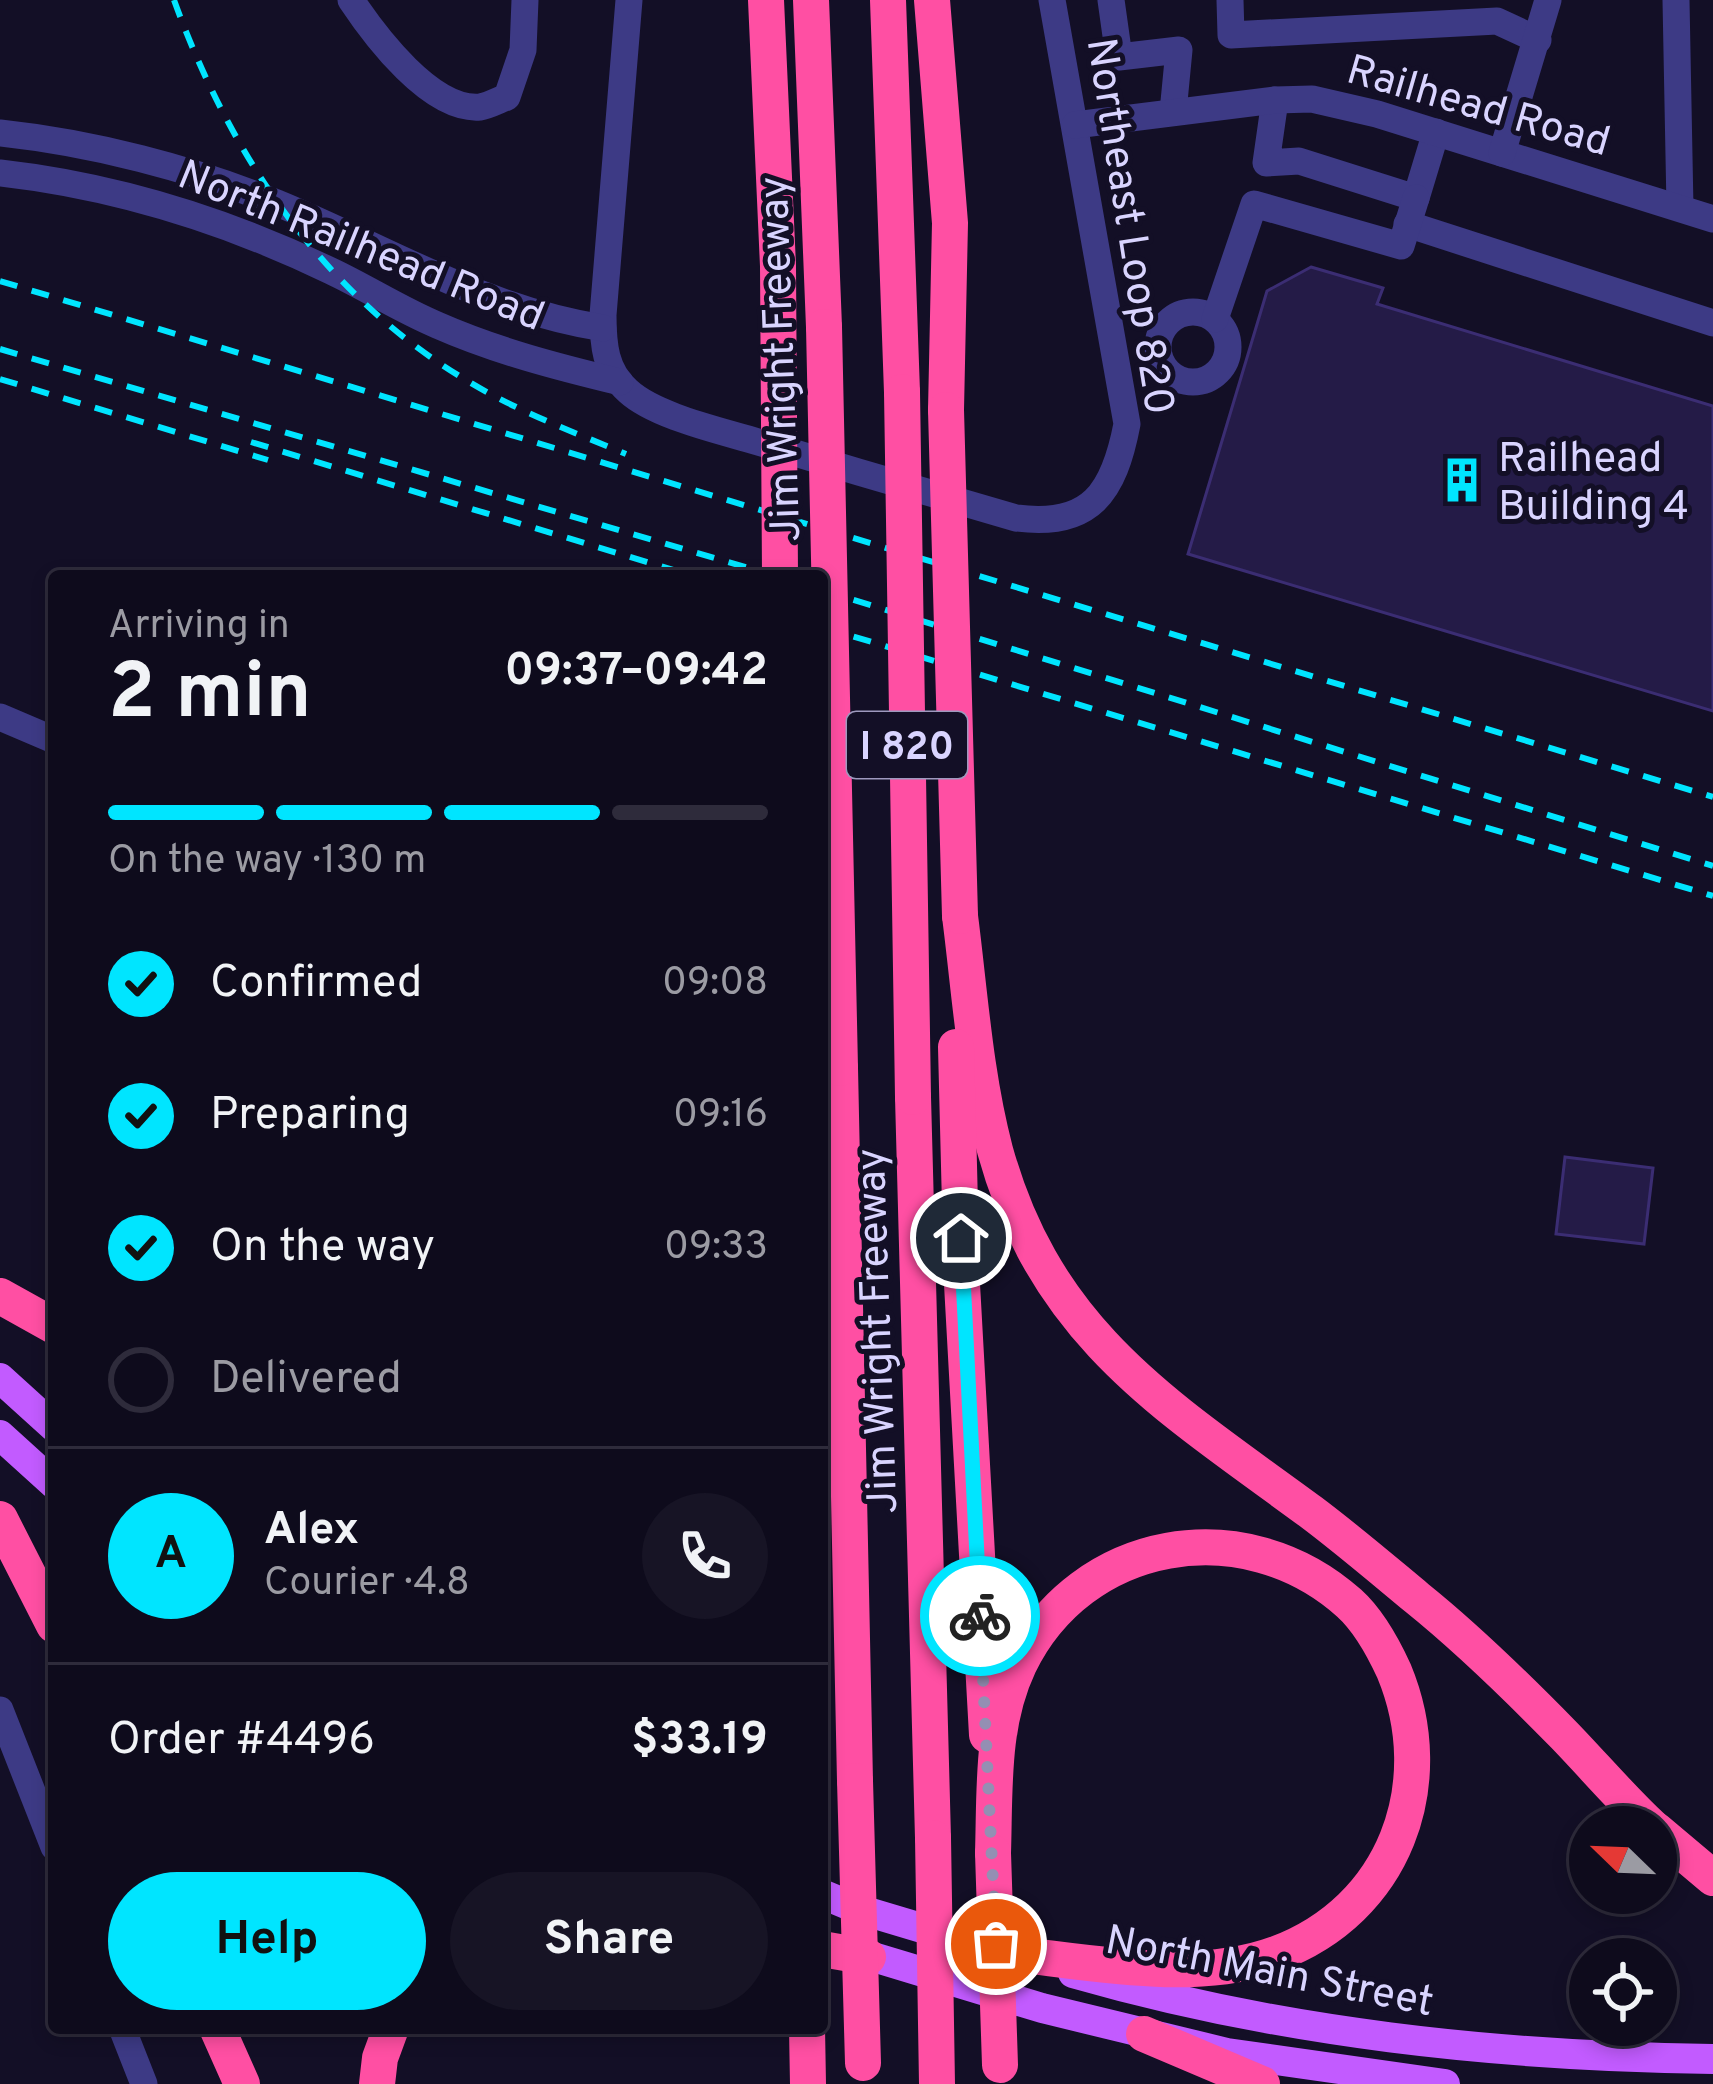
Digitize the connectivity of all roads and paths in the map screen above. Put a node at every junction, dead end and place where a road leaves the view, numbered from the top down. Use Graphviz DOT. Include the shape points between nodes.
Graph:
graph roads {
  1 [pos="351,0"];
  2 [pos="525,0"];
  3 [pos="629,0"];
  4 [pos="766,0"];
  5 [pos="811,0"];
  6 [pos="888,0"];
  7 [pos="932,0"];
  8 [pos="1052,0"];
  9 [pos="1112,0"];
  10 [pos="1230,0"];
  11 [pos="1548,0"];
  12 [pos="1676,0"];
  13 [pos="1496,11"];
  14 [pos="1538,40"];
  15 [pos="1275,100"];
  16 [pos="1173,112"];
  17 [pos="1075,125"];
  18 [pos="1436,132"];
  19 [pos="0,134"];
  20 [pos="1502,153"];
  21 [pos="1266,163"];
  22 [pos="0,173"];
  23 [pos="1254,204"];
  24 [pos="1680,208"];
  25 [pos="1412,211"];
  26 [pos="1713,218"];
  27 [pos="310,219"];
  28 [pos="295,255"];
  29 [pos="1215,319"];
  30 [pos="1713,323"];
  31 [pos="603,328"];
  32 [pos="620,382"];
  33 [pos="780,570"];
  34 [pos="0,717"];
  35 [pos="48,737"];
  36 [pos="960,916"];
  37 [pos="0,1297"];
  38 [pos="48,1323"];
  39 [pos="0,1378"];
  40 [pos="48,1422"];
  41 [pos="0,1435"];
  42 [pos="48,1479"];
  43 [pos="0,1519"];
  44 [pos="48,1612"];
  45 [pos="0,1710"];
  46 [pos="1632,1806"];
  47 [pos="48,1832"];
  48 [pos="1677,1848"];
  49 [pos="993,1852"];
  50 [pos="1713,1877"];
  51 [pos="828,1896"];
  52 [pos="828,1941"];
  53 [pos="828,1950"];
  54 [pos="1006,1953"];
  55 [pos="868,1957"];
  56 [pos="124,2034"];
  57 [pos="220,2034"];
  58 [pos="389,2034"];
  59 [pos="807,2034"];
  60 [pos="1144,2034"];
  61 [pos="1713,2060"];
  62 [pos="863,2073"];
  63 [pos="999,2074"];
  64 [pos="145,2084"];
  65 [pos="242,2084"];
  66 [pos="377,2084"];
  67 [pos="804,2084"];
  68 [pos="938,2084"];
  69 [pos="1262,2084"];
  70 [pos="1445,2084"];
  1 -- 2 [label="street" via="434,94 478,107 507,97 523,50"];
  3 -- 31 [label="street"];
  4 -- 33 [label="highway, bridge"];
  5 -- 62 [label="highway, Jim Wright Freeway / I 820, bridge"];
  6 -- 68 [label="highway, Jim Wright Freeway / I 820, bridge"];
  7 -- 36 [label="highway, bridge" via="950,224 946,410"];
  8 -- 17 [label="street, Northeast Loop 820"];
  9 -- 16 [label="street" via="1119,57 1179,50"];
  10 -- 13 [label="street" via="1231,35"];
  11 -- 14 [label="street"];
  12 -- 24 [label="street"];
  13 -- 14 [label="street"];
  14 -- 20 [label="street"];
  15 -- 16 [label="street, Railhead Road"];
  15 -- 18 [label="street, Railhead Road" via="1312,99"];
  15 -- 21 [label="street"];
  16 -- 17 [label="street, Railhead Road"];
  17 -- 32 [label="street, Northeast Loop 820" via="1127,424 1111,479 1066,520 1016,518 741,437 645,403"];
  18 -- 20 [label="street, Railhead Road"];
  18 -- 25 [label="street"];
  19 -- 27 [label="street, North Railhead Road" via="176,169"];
  20 -- 24 [label="street, Railhead Road"];
  21 -- 23 [label="street"];
  21 -- 25 [label="street" via="1299,161"];
  22 -- 28 [label="street, North Railhead Road" via="150,202"];
  23 -- 25 [label="street" via="1401,246"];
  23 -- 29 [label="street"];
  24 -- 26 [label="street, Railhead Road"];
  25 -- 30 [label="street"];
  27 -- 28 [label="street"];
  27 -- 31 [label="street, North Railhead Road" via="522,311"];
  28 -- 32 [label="street, North Railhead Road" via="437,325"];
  31 -- 32 [label="street" via="603,348"];
  34 -- 35 [label="street"];
  36 -- 46 [label="highway" via="996,1153 1049,1275 1106,1353 1424,1604"];
  36 -- 49 [label="highway" via="958,1145"];
  37 -- 38 [label="highway"];
  39 -- 40 [label="main road"];
  41 -- 42 [label="main road"];
  43 -- 44 [label="highway"];
  45 -- 47 [label="street"];
  48 -- 50 [label="highway"];
  49 -- 54 [label="highway" via="997,1738 1019,1666 1064,1602 1144,1556 1226,1548 1303,1570 1372,1630 1409,1707 1412,1790 1397,1842 1354,1905 1309,1939 1241,1964 1148,1969"];
  49 -- 63 [label="highway, bridge"];
  51 -- 54 [label="main road, North Main Street"];
  52 -- 55 [label="main road, North Main Street"];
  53 -- 55 [label="highway"];
  54 -- 61 [label="main road, North Main Street" via="1344,2033 1458,2048"];
  55 -- 60 [label="main road, North Main Street"];
  56 -- 64 [label="street"];
  57 -- 65 [label="highway"];
  58 -- 66 [label="highway"];
  59 -- 67 [label="highway"];
  60 -- 69 [label="highway"];
  60 -- 70 [label="main road, North Main Street"];
}
